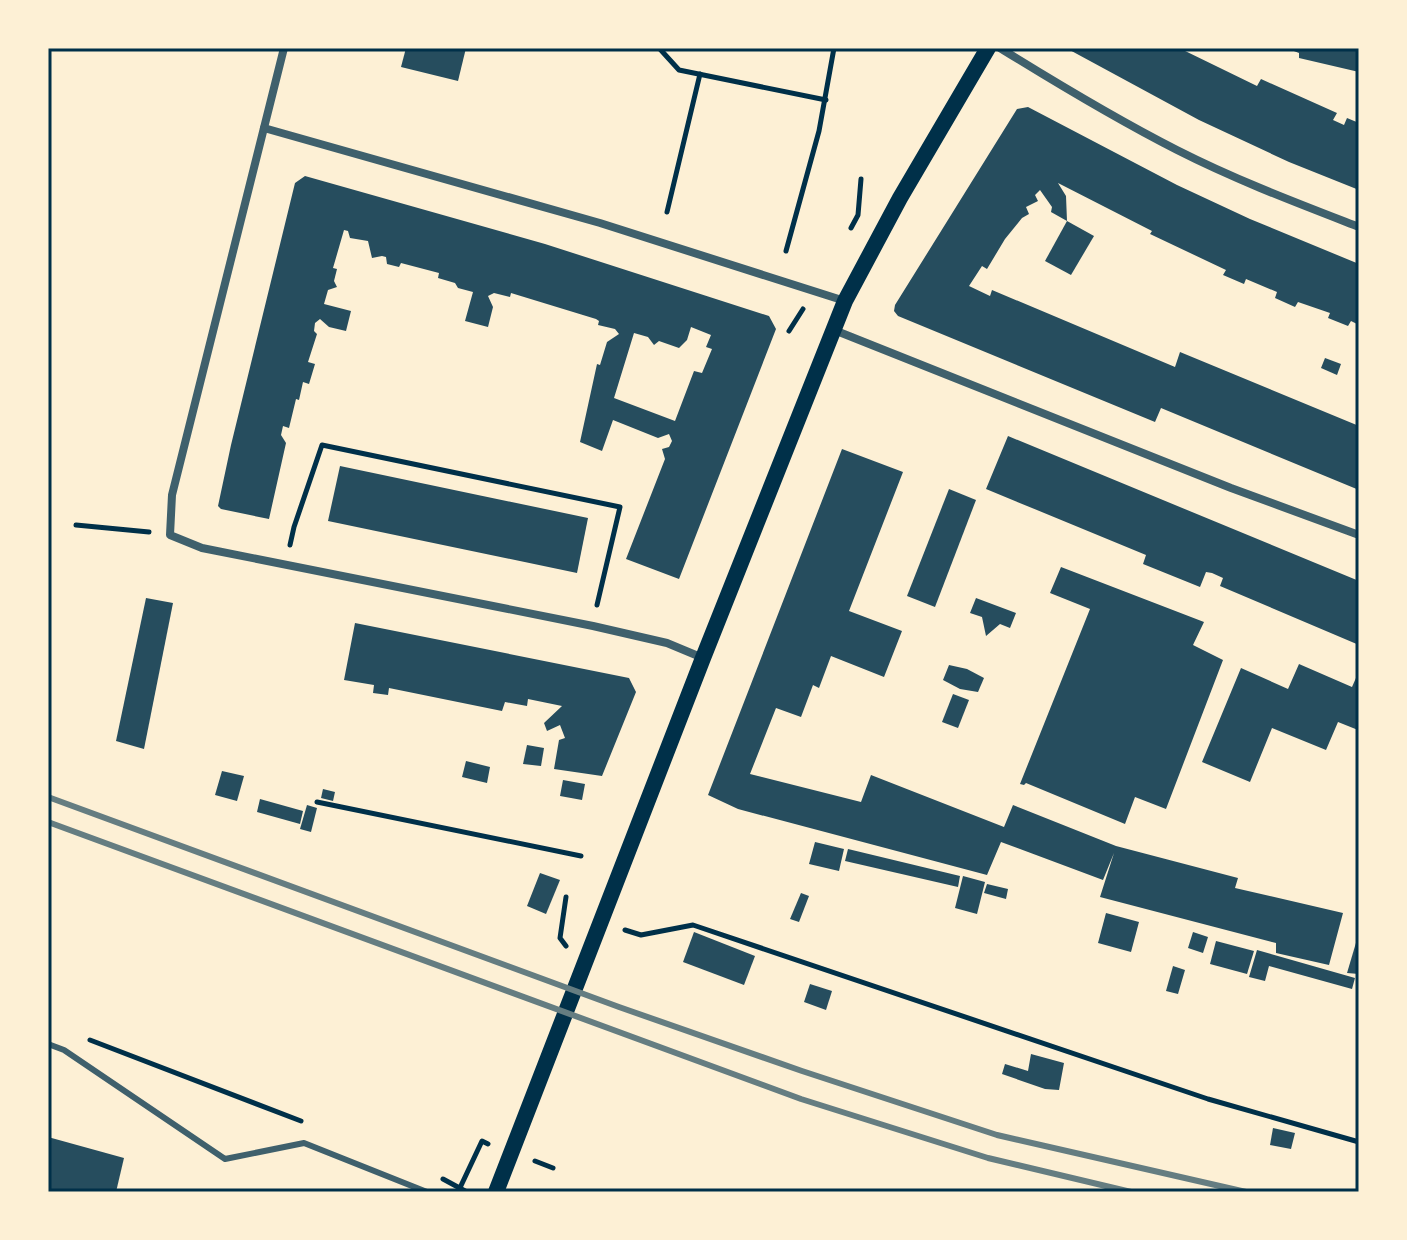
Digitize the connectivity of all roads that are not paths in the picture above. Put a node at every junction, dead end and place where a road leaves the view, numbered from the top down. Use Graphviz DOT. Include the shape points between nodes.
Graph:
graph roads {
  1 [pos="284,48"];
  2 [pos="988,48"];
  3 [pos="1000,48"];
  4 [pos="264,128"];
  5 [pos="1359,227"];
  6 [pos="845,301"];
  7 [pos="834,330"];
  8 [pos="1359,535"];
  9 [pos="703,658"];
  10 [pos="48,1044"];
  11 [pos="427,1192"];
  12 [pos="496,1192"];
  1 -- 4 [label="street"];
  2 -- 6 [label="main road"];
  3 -- 5 [label="street" via="1177,150"];
  4 -- 6 [label="street" via="600,223"];
  4 -- 9 [label="street" via="172,495 170,535 202,548 667,643"];
  6 -- 7 [label="main road"];
  7 -- 8 [label="street"];
  7 -- 9 [label="main road"];
  9 -- 12 [label="main road"];
  10 -- 11 [label="lane" via="225,1159 304,1143"];
}
